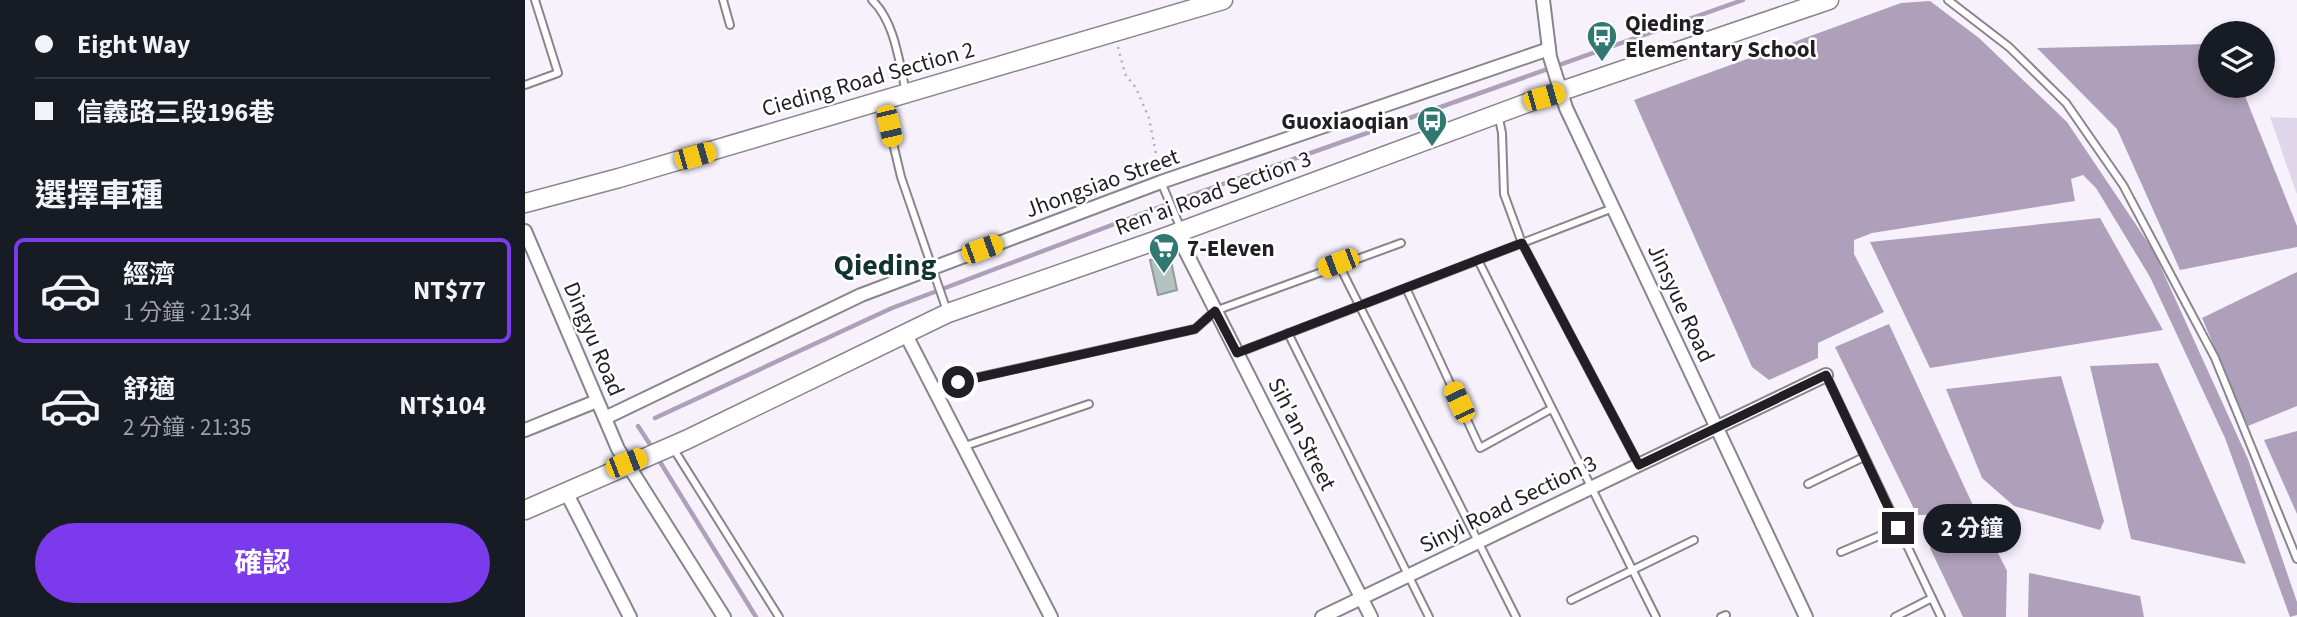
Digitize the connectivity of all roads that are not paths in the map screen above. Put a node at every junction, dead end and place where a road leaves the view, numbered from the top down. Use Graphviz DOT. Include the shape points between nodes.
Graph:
graph roads {
  1 [pos="535,0"];
  2 [pos="723,0"];
  3 [pos="872,0"];
  4 [pos="1223,0"];
  5 [pos="1543,0"];
  6 [pos="1829,0"];
  7 [pos="1948,0"];
  8 [pos="730,25"];
  9 [pos="1549,53"];
  10 [pos="525,85"];
  11 [pos="1557,86"];
  12 [pos="906,93"];
  13 [pos="883,101"];
  14 [pos="1497,113"];
  15 [pos="1164,187"];
  16 [pos="525,203"];
  17 [pos="1613,208"];
  18 [pos="1179,223"];
  19 [pos="525,230"];
  20 [pos="1401,243"];
  21 [pos="1522,243"];
  22 [pos="1478,260"];
  23 [pos="1338,263"];
  24 [pos="933,272"];
  25 [pos="1406,288"];
  26 [pos="1359,306"];
  27 [pos="946,307"];
  28 [pos="1215,311"];
  29 [pos="905,333"];
  30 [pos="1288,333"];
  31 [pos="1237,353"];
  32 [pos="1826,375"];
  33 [pos="932,388"];
  34 [pos="597,401"];
  35 [pos="1089,404"];
  36 [pos="1552,409"];
  37 [pos="605,418"];
  38 [pos="1716,428"];
  39 [pos="525,430"];
  40 [pos="672,446"];
  41 [pos="965,446"];
  42 [pos="1864,457"];
  43 [pos="626,463"];
  44 [pos="1639,465"];
  45 [pos="1808,484"];
  46 [pos="1594,487"];
  47 [pos="566,492"];
  48 [pos="525,510"];
  49 [pos="1898,528"];
  50 [pos="1694,540"];
  51 [pos="1478,542"];
  52 [pos="1841,552"];
  53 [pos="2297,559"];
  54 [pos="1635,569"];
  55 [pos="1408,575"];
  56 [pos="1362,598"];
  57 [pos="1932,598"];
  58 [pos="1571,600"];
  59 [pos="630,617"];
  60 [pos="724,617"];
  61 [pos="779,617"];
  62 [pos="1051,617"];
  63 [pos="1322,617"];
  64 [pos="1371,617"];
  65 [pos="1429,617"];
  66 [pos="1516,617"];
  67 [pos="1657,617"];
  68 [pos="1806,617"];
  69 [pos="1895,617"];
  70 [pos="1941,617"];
  1 -- 10 [label="lane" via="558,73"];
  2 -- 8 [label="lane"];
  3 -- 12 [label="lane" via="895,42"];
  4 -- 12 [label="street, Cieding Road Section 2"];
  5 -- 9 [label="street, Jinsyue Road"];
  6 -- 11 [label="street, Ren'ai Road Section 3"];
  7 -- 53 [label="lane" via="2009,47 2066,103 2123,185 2215,358"];
  9 -- 11 [label="street, Jinsyue Road"];
  9 -- 15 [label="street, Jhongsiao Street"];
  11 -- 14 [label="street, Ren'ai Road Section 3"];
  11 -- 17 [label="street, Jinsyue Road"];
  12 -- 13 [label="street, Cieding Road Section 2"];
  13 -- 16 [label="street, Cieding Road Section 2"];
  13 -- 24 [label="lane" via="901,177"];
  14 -- 18 [label="street, Ren'ai Road Section 3"];
  14 -- 21 [label="lane" via="1504,194"];
  15 -- 18 [label="lane"];
  15 -- 24 [label="street, Jhongsiao Street"];
  17 -- 21 [label="lane"];
  17 -- 38 [label="street, Jinsyue Road"];
  18 -- 27 [label="street, Ren'ai Road Section 3"];
  18 -- 28 [label="street, Sih'an Street" via="1185,250"];
  19 -- 34 [label="street, Dingyu Road"];
  20 -- 23 [label="lane"];
  21 -- 22 [label="lane"];
  21 -- 44 [label="lane"];
  22 -- 25 [label="lane"];
  22 -- 36 [label="lane"];
  23 -- 26 [label="lane"];
  23 -- 28 [label="lane"];
  24 -- 27 [label="lane"];
  24 -- 37 [label="street, Jhongsiao Street" via="861,295"];
  25 -- 26 [label="lane"];
  25 -- 36 [label="lane" via="1480,448"];
  26 -- 30 [label="lane"];
  26 -- 51 [label="lane"];
  27 -- 29 [label="street, Ren'ai Road Section 3"];
  28 -- 31 [label="street, Sih'an Street"];
  28 -- 33 [label="lane" via="1195,329"];
  29 -- 33 [label="street"];
  29 -- 40 [label="street, Ren'ai Road Section 3"];
  30 -- 31 [label="lane"];
  30 -- 55 [label="lane"];
  31 -- 56 [label="street, Sih'an Street"];
  32 -- 38 [label="street, Sinyi Road Section 3"];
  32 -- 42 [label="lane"];
  33 -- 41 [label="street"];
  34 -- 37 [label="street, Dingyu Road"];
  34 -- 39 [label="street"];
  35 -- 41 [label="lane"];
  36 -- 46 [label="lane"];
  37 -- 43 [label="street, Dingyu Road"];
  38 -- 44 [label="street, Sinyi Road Section 3"];
  38 -- 68 [label="street, Jinsyue Road"];
  40 -- 43 [label="street, Ren'ai Road Section 3"];
  40 -- 61 [label="lane"];
  41 -- 62 [label="street"];
  42 -- 45 [label="lane"];
  42 -- 49 [label="lane"];
  43 -- 47 [label="street, Ren'ai Road Section 3"];
  43 -- 60 [label="street, Dingyu Road"];
  44 -- 46 [label="street, Sinyi Road Section 3"];
  46 -- 51 [label="street, Sinyi Road Section 3"];
  46 -- 54 [label="lane"];
  47 -- 48 [label="street, Ren'ai Road Section 3"];
  47 -- 59 [label="street"];
  49 -- 52 [label="lane"];
  49 -- 57 [label="lane"];
  50 -- 54 [label="lane"];
  51 -- 55 [label="street, Sinyi Road Section 3"];
  51 -- 66 [label="lane"];
  54 -- 58 [label="lane"];
  54 -- 67 [label="lane"];
  55 -- 56 [label="street, Sinyi Road Section 3"];
  55 -- 65 [label="lane"];
  56 -- 63 [label="street, Sinyi Road Section 3"];
  56 -- 64 [label="street, Sih'an Street"];
  57 -- 69 [label="lane"];
  57 -- 70 [label="lane"];
}
